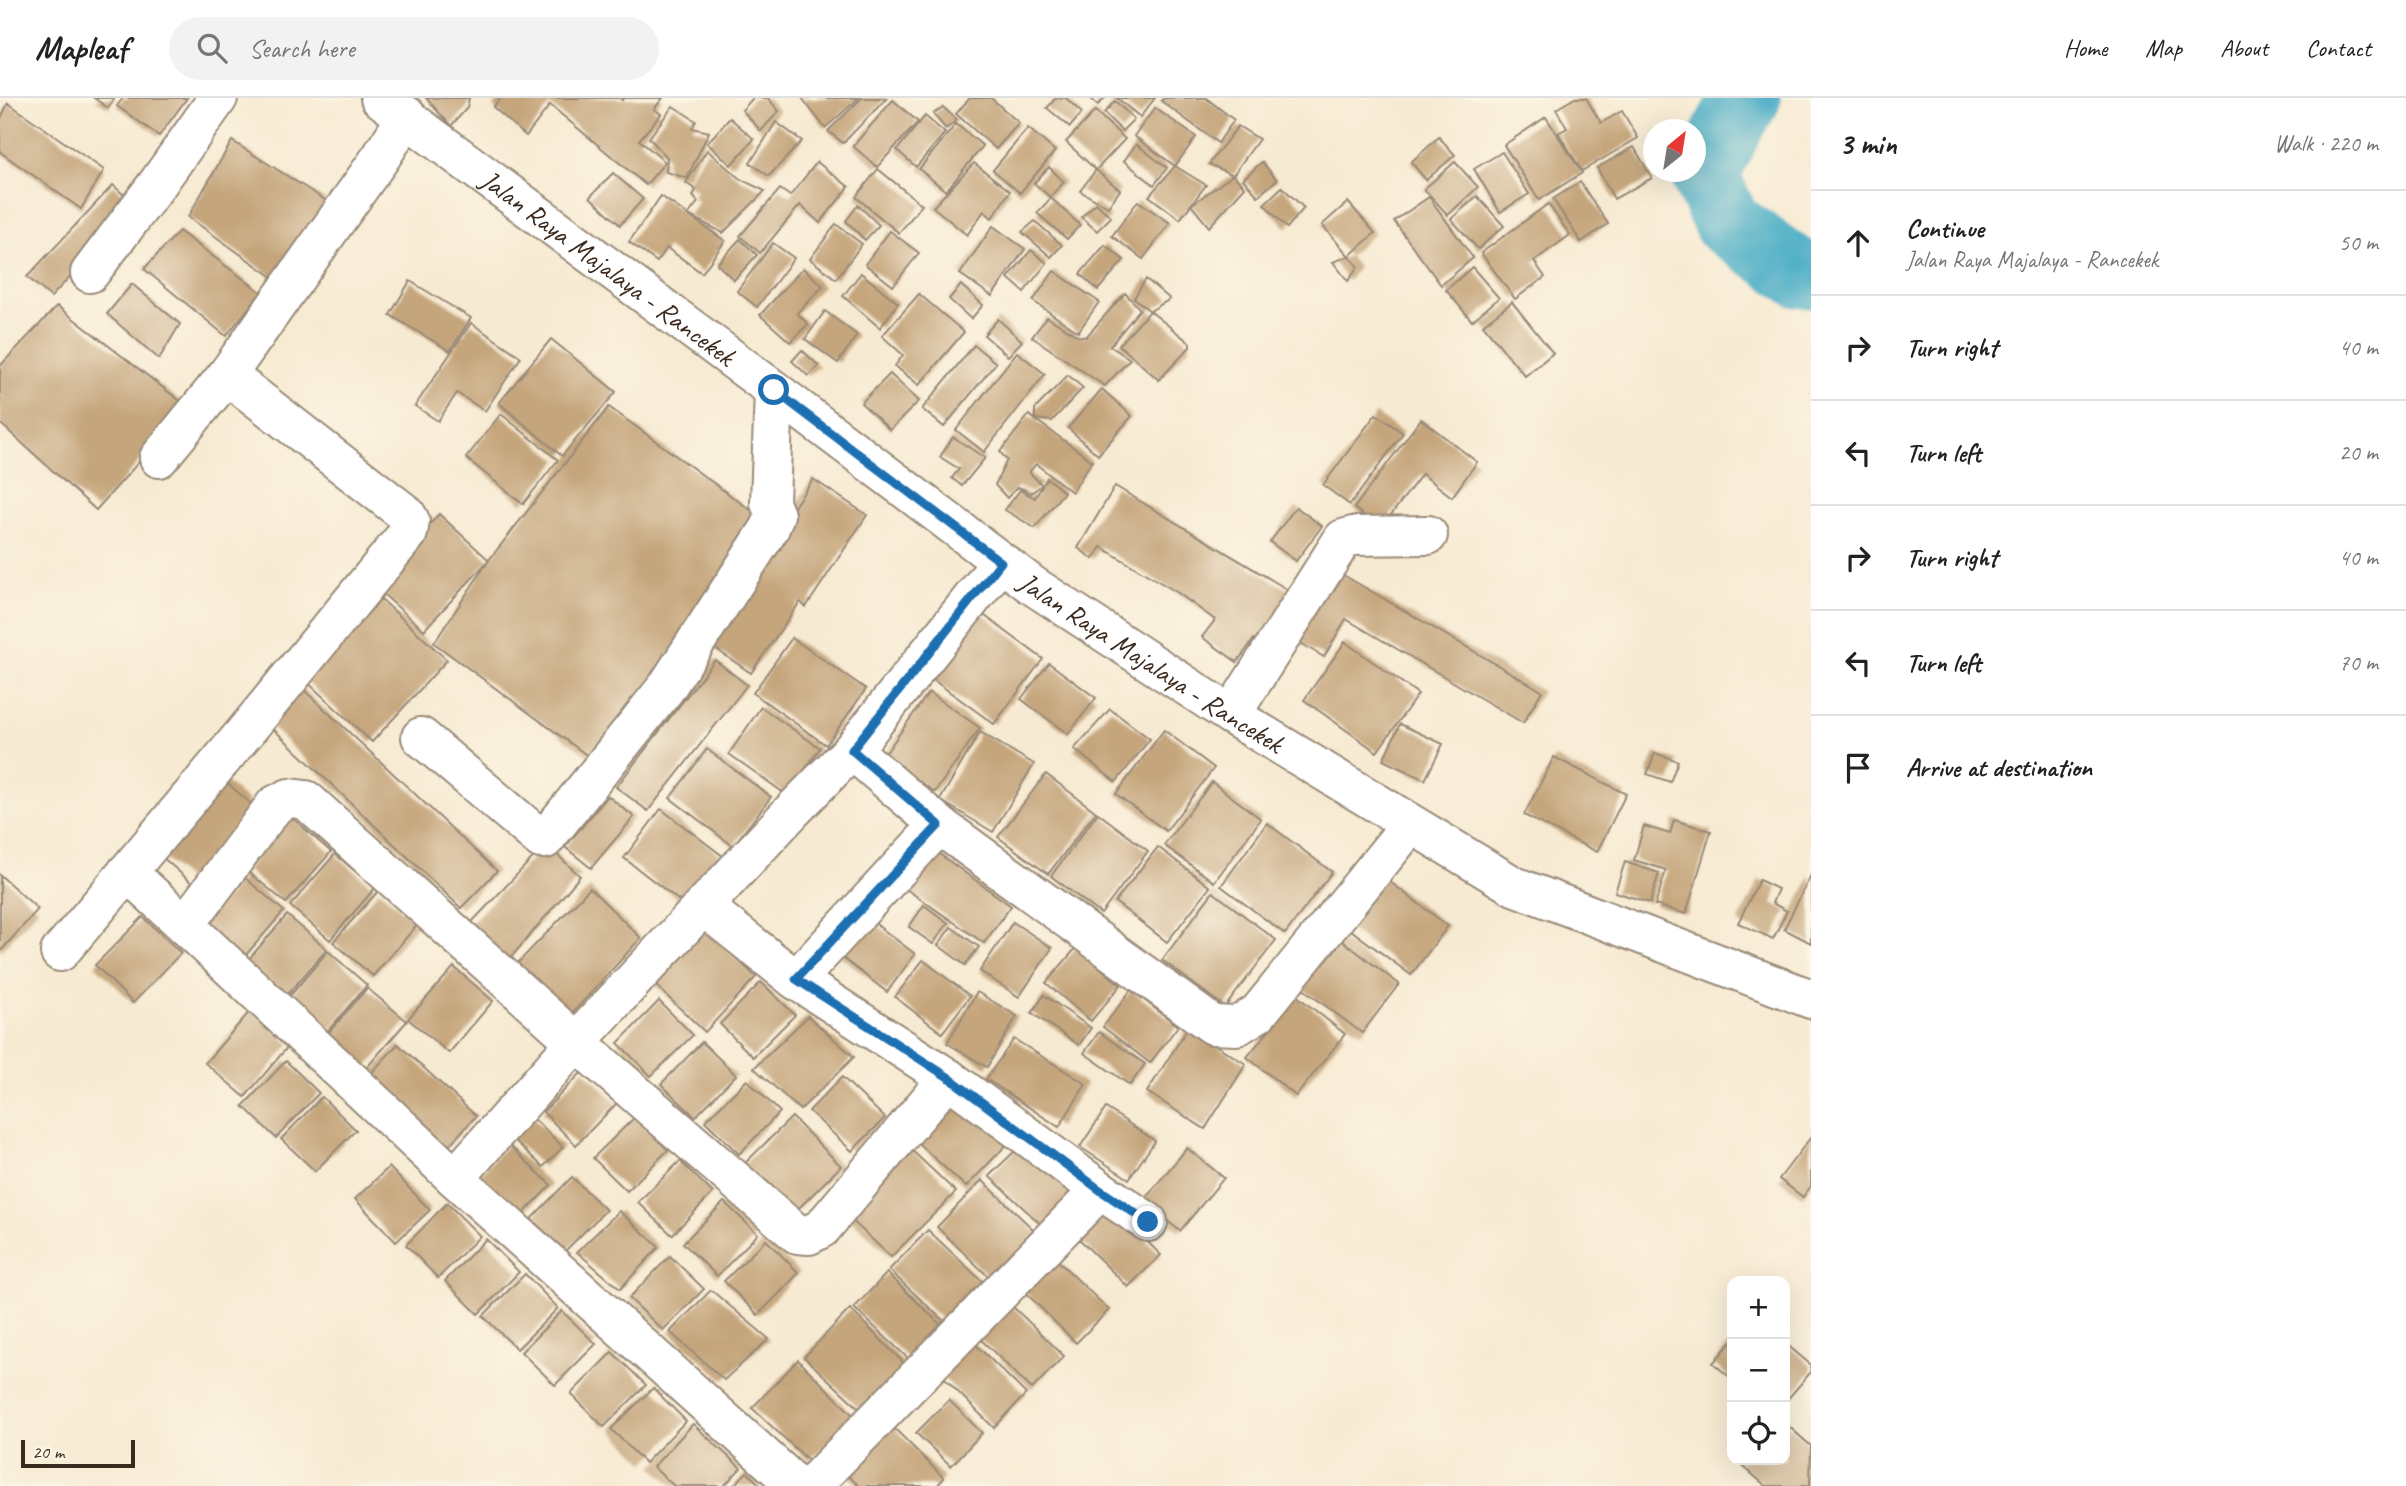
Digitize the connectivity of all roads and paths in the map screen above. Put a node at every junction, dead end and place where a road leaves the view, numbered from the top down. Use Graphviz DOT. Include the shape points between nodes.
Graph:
graph roads {
  1 [pos="218,98"];
  2 [pos="394,107"];
  3 [pos="90,273"];
  4 [pos="227,374"];
  5 [pos="774,390"];
  6 [pos="159,458"];
  7 [pos="1428,536"];
  8 [pos="1001,562"];
  9 [pos="1231,715"];
  10 [pos="421,737"];
  11 [pos="852,750"];
  12 [pos="939,825"];
  13 [pos="1410,825"];
  14 [pos="127,872"];
  15 [pos="704,907"];
  16 [pos="185,925"];
  17 [pos="60,952"];
  18 [pos="796,979"];
  19 [pos="1811,999"];
  20 [pos="576,1042"];
  21 [pos="948,1077"];
  22 [pos="455,1178"];
  23 [pos="1100,1190"];
  24 [pos="1148,1222"];
  25 [pos="797,1486"];
  26 [pos="811,1486"];
  1 -- 3 [label="street"];
  2 -- 4 [label="street" via="381,157"];
  2 -- 5 [label="street, Jalan Raya Majalaya - Rancekek"];
  4 -- 6 [label="street"];
  4 -- 14 [label="street" via="406,514 408,533"];
  5 -- 8 [label="street, Jalan Raya Majalaya - Rancekek"];
  5 -- 10 [label="street" via="770,503 775,515 770,528 666,688 545,839"];
  7 -- 9 [label="street" via="1343,539"];
  8 -- 9 [label="street, Jalan Raya Majalaya - Rancekek"];
  8 -- 11 [label="street"];
  9 -- 13 [label="street, Jalan Raya Majalaya - Rancekek"];
  11 -- 12 [label="street"];
  11 -- 15 [label="street"];
  12 -- 13 [label="street" via="1213,1025 1237,1026 1258,1013"];
  12 -- 18 [label="street"];
  13 -- 19 [label="street, Jalan Raya Majalaya - Rancekek" via="1514,886"];
  14 -- 16 [label="street"];
  14 -- 17 [label="street"];
  15 -- 18 [label="street"];
  15 -- 20 [label="street"];
  16 -- 20 [label="street" via="275,805 289,798 306,800"];
  16 -- 22 [label="street"];
  18 -- 21 [label="street"];
  20 -- 21 [label="street" via="797,1234 809,1235 822,1228"];
  20 -- 22 [label="street"];
  21 -- 23 [label="street"];
  22 -- 25 [label="street"];
  23 -- 24 [label="street"];
  23 -- 26 [label="street"];
}
